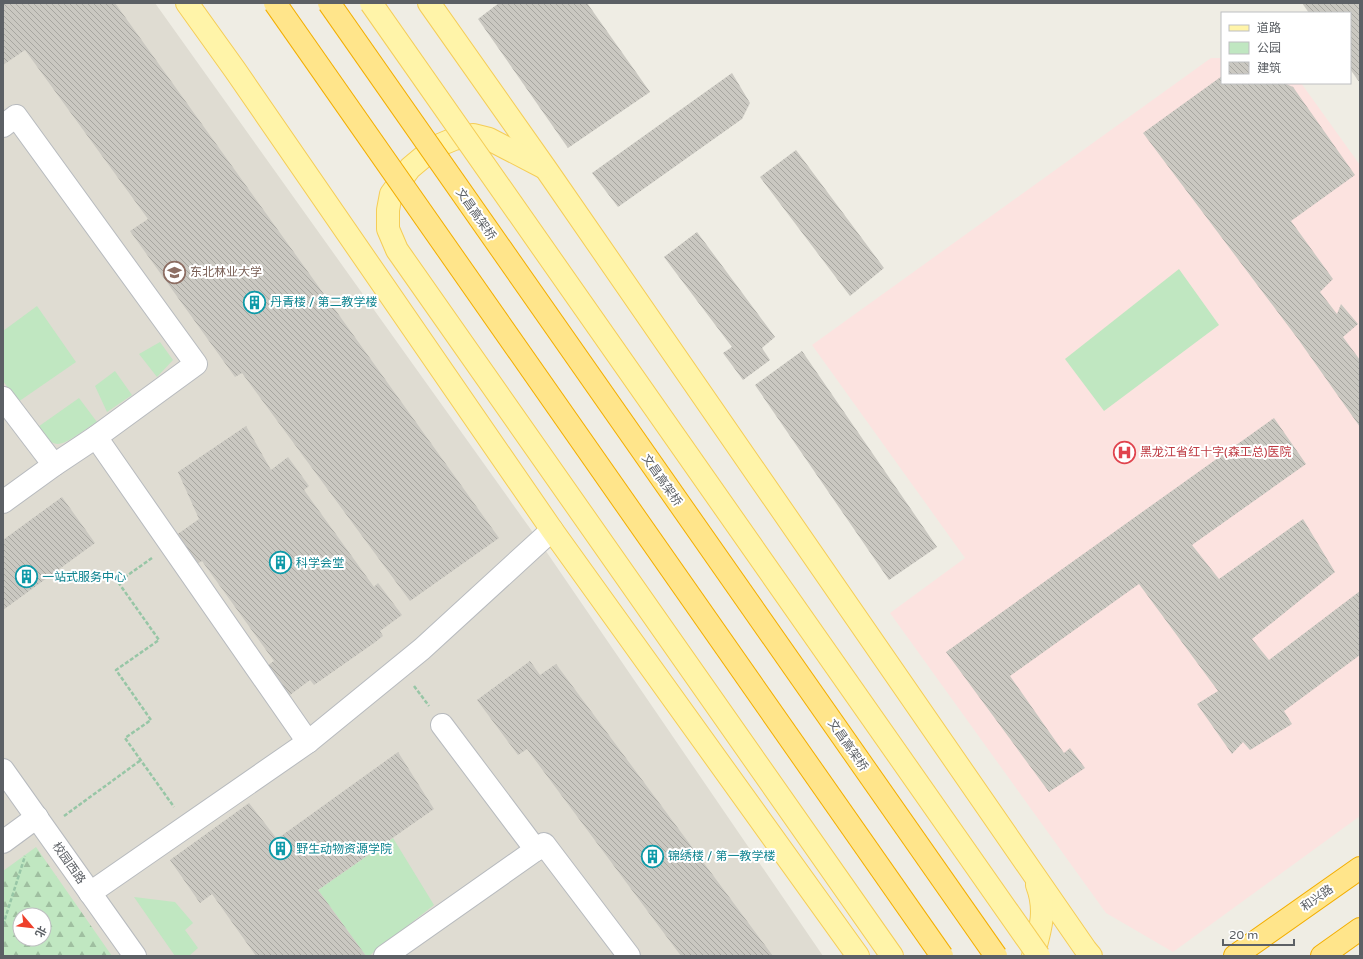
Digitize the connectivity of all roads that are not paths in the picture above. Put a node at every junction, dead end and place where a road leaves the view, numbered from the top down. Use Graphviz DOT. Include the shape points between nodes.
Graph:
graph roads {
  1 [pos="187,3"];
  2 [pos="206,3"];
  3 [pos="275,3"];
  4 [pos="329,3"];
  5 [pos="371,3"];
  6 [pos="429,3"];
  7 [pos="235,70"];
  8 [pos="3,126"];
  9 [pos="546,169"];
  10 [pos="3,398"];
  11 [pos="96,437"];
  12 [pos="54,465"];
  13 [pos="3,502"];
  14 [pos="552,530"];
  15 [pos="442,725"];
  16 [pos="308,742"];
  17 [pos="3,770"];
  18 [pos="41,824"];
  19 [pos="3,842"];
  20 [pos="536,850"];
  21 [pos="1360,868"];
  22 [pos="1032,872"];
  23 [pos="90,893"];
  24 [pos="1354,933"];
  25 [pos="396,953"];
  26 [pos="135,956"];
  27 [pos="629,956"];
  28 [pos="858,956"];
  29 [pos="892,956"];
  30 [pos="942,956"];
  31 [pos="996,956"];
  32 [pos="1033,956"];
  33 [pos="1039,956"];
  34 [pos="1091,956"];
  35 [pos="1235,956"];
  36 [pos="1316,956"];
  37 [pos="1322,956"];
  1 -- 7 [label="main road"];
  2 -- 7 [label="main road"];
  3 -- 30 [label="highway, bridge"];
  4 -- 31 [label="highway, 文昌高架桥, bridge"];
  5 -- 33 [label="main road, bridge"];
  6 -- 9 [label="main road"];
  7 -- 14 [label="main road"];
  8 -- 11 [label="street" via="16,116 196,364"];
  9 -- 22 [label="main road"];
  9 -- 29 [label="main road" via="489,139 473,135 454,139 436,147 410,168 391,194 388,229 397,250"];
  10 -- 12 [label="street"];
  11 -- 12 [label="street"];
  11 -- 16 [label="street"];
  12 -- 13 [label="street"];
  14 -- 16 [label="street" via="422,650"];
  14 -- 28 [label="main road"];
  15 -- 20 [label="street"];
  16 -- 23 [label="street"];
  17 -- 18 [label="street, 校园西路"];
  18 -- 19 [label="street"];
  18 -- 23 [label="street, 校园西路"];
  20 -- 25 [label="street"];
  20 -- 27 [label="street" via="544,844"];
  21 -- 35 [label="highway, 和兴路"];
  22 -- 32 [label="main road" via="1041,894 1043,909"];
  22 -- 34 [label="main road"];
  23 -- 26 [label="street, 校园西路"];
  24 -- 36 [label="highway"];
  24 -- 37 [label="highway"];
}
